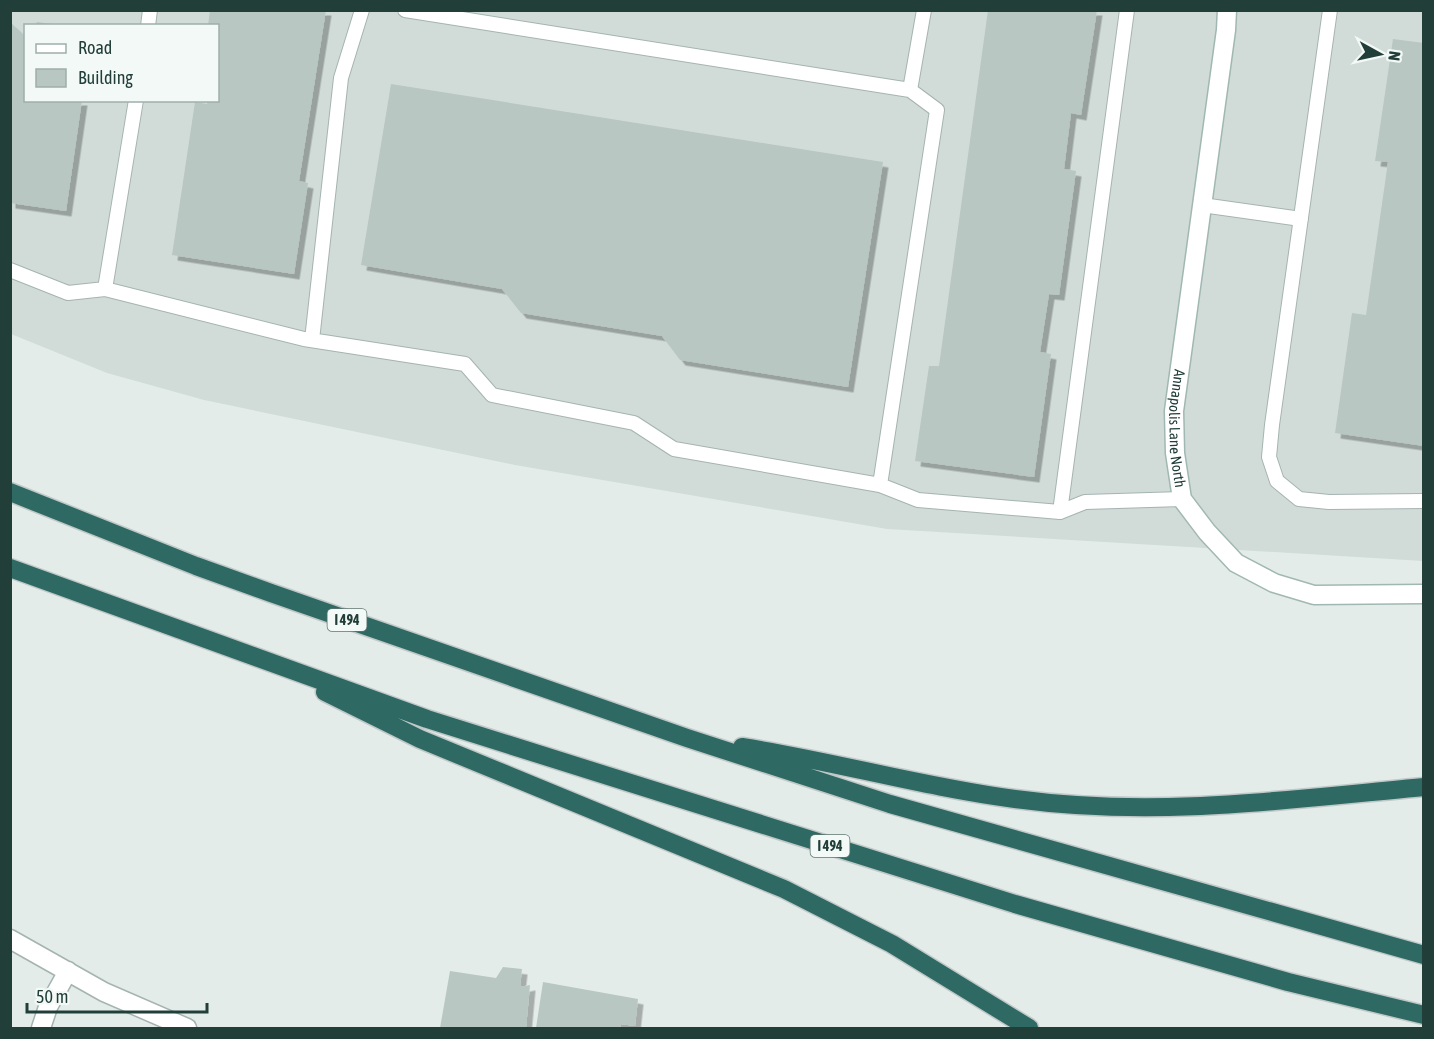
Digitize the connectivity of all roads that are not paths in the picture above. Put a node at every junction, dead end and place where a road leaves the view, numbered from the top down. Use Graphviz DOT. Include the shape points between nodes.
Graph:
graph roads {
  1 [pos="362,10"];
  2 [pos="405,10"];
  3 [pos="924,10"];
  4 [pos="1127,10"];
  5 [pos="1227,10"];
  6 [pos="1330,10"];
  7 [pos="910,90"];
  8 [pos="136,102"];
  9 [pos="1202,205"];
  10 [pos="1301,219"];
  11 [pos="10,270"];
  12 [pos="105,289"];
  13 [pos="312,340"];
  14 [pos="880,485"];
  15 [pos="10,492"];
  16 [pos="1182,499"];
  17 [pos="1424,501"];
  18 [pos="1060,512"];
  19 [pos="10,568"];
  20 [pos="1424,594"];
  21 [pos="245,653"];
  22 [pos="687,738"];
  23 [pos="1424,787"];
  24 [pos="10,939"];
  25 [pos="1424,955"];
  26 [pos="68,971"];
  27 [pos="1424,1015"];
  28 [pos="41,1029"];
  29 [pos="187,1029"];
  30 [pos="1029,1029"];
  1 -- 13 [label="lane" via="341,78"];
  2 -- 7 [label="lane"];
  3 -- 7 [label="lane"];
  4 -- 18 [label="lane"];
  5 -- 9 [label="street, Annapolis Lane North"];
  6 -- 10 [label="lane"];
  7 -- 14 [label="lane" via="937,110"];
  8 -- 12 [label="lane"];
  9 -- 10 [label="lane"];
  9 -- 16 [label="street, Annapolis Lane North" via="1174,411 1174,453"];
  10 -- 17 [label="lane" via="1269,457 1277,481 1299,499"];
  11 -- 12 [label="lane" via="68,293"];
  12 -- 13 [label="lane"];
  13 -- 14 [label="lane" via="465,364 492,395 634,423 674,449"];
  14 -- 18 [label="lane" via="918,500"];
  15 -- 22 [label="highway, I 494" via="271,594"];
  16 -- 18 [label="lane" via="1084,502"];
  16 -- 20 [label="street, Annapolis Lane North" via="1236,563 1274,584 1314,596"];
  19 -- 21 [label="highway, I 494"];
  21 -- 27 [label="highway, I 494" via="427,719 1005,901 1288,982"];
  21 -- 30 [label="highway" via="420,739 804,898 892,944"];
  22 -- 23 [label="highway" via="982,794 1088,805 1200,807"];
  22 -- 25 [label="highway, I 494" via="890,804"];
  24 -- 26 [label="street"];
  26 -- 28 [label="street"];
  26 -- 29 [label="street" via="104,992"];
}
